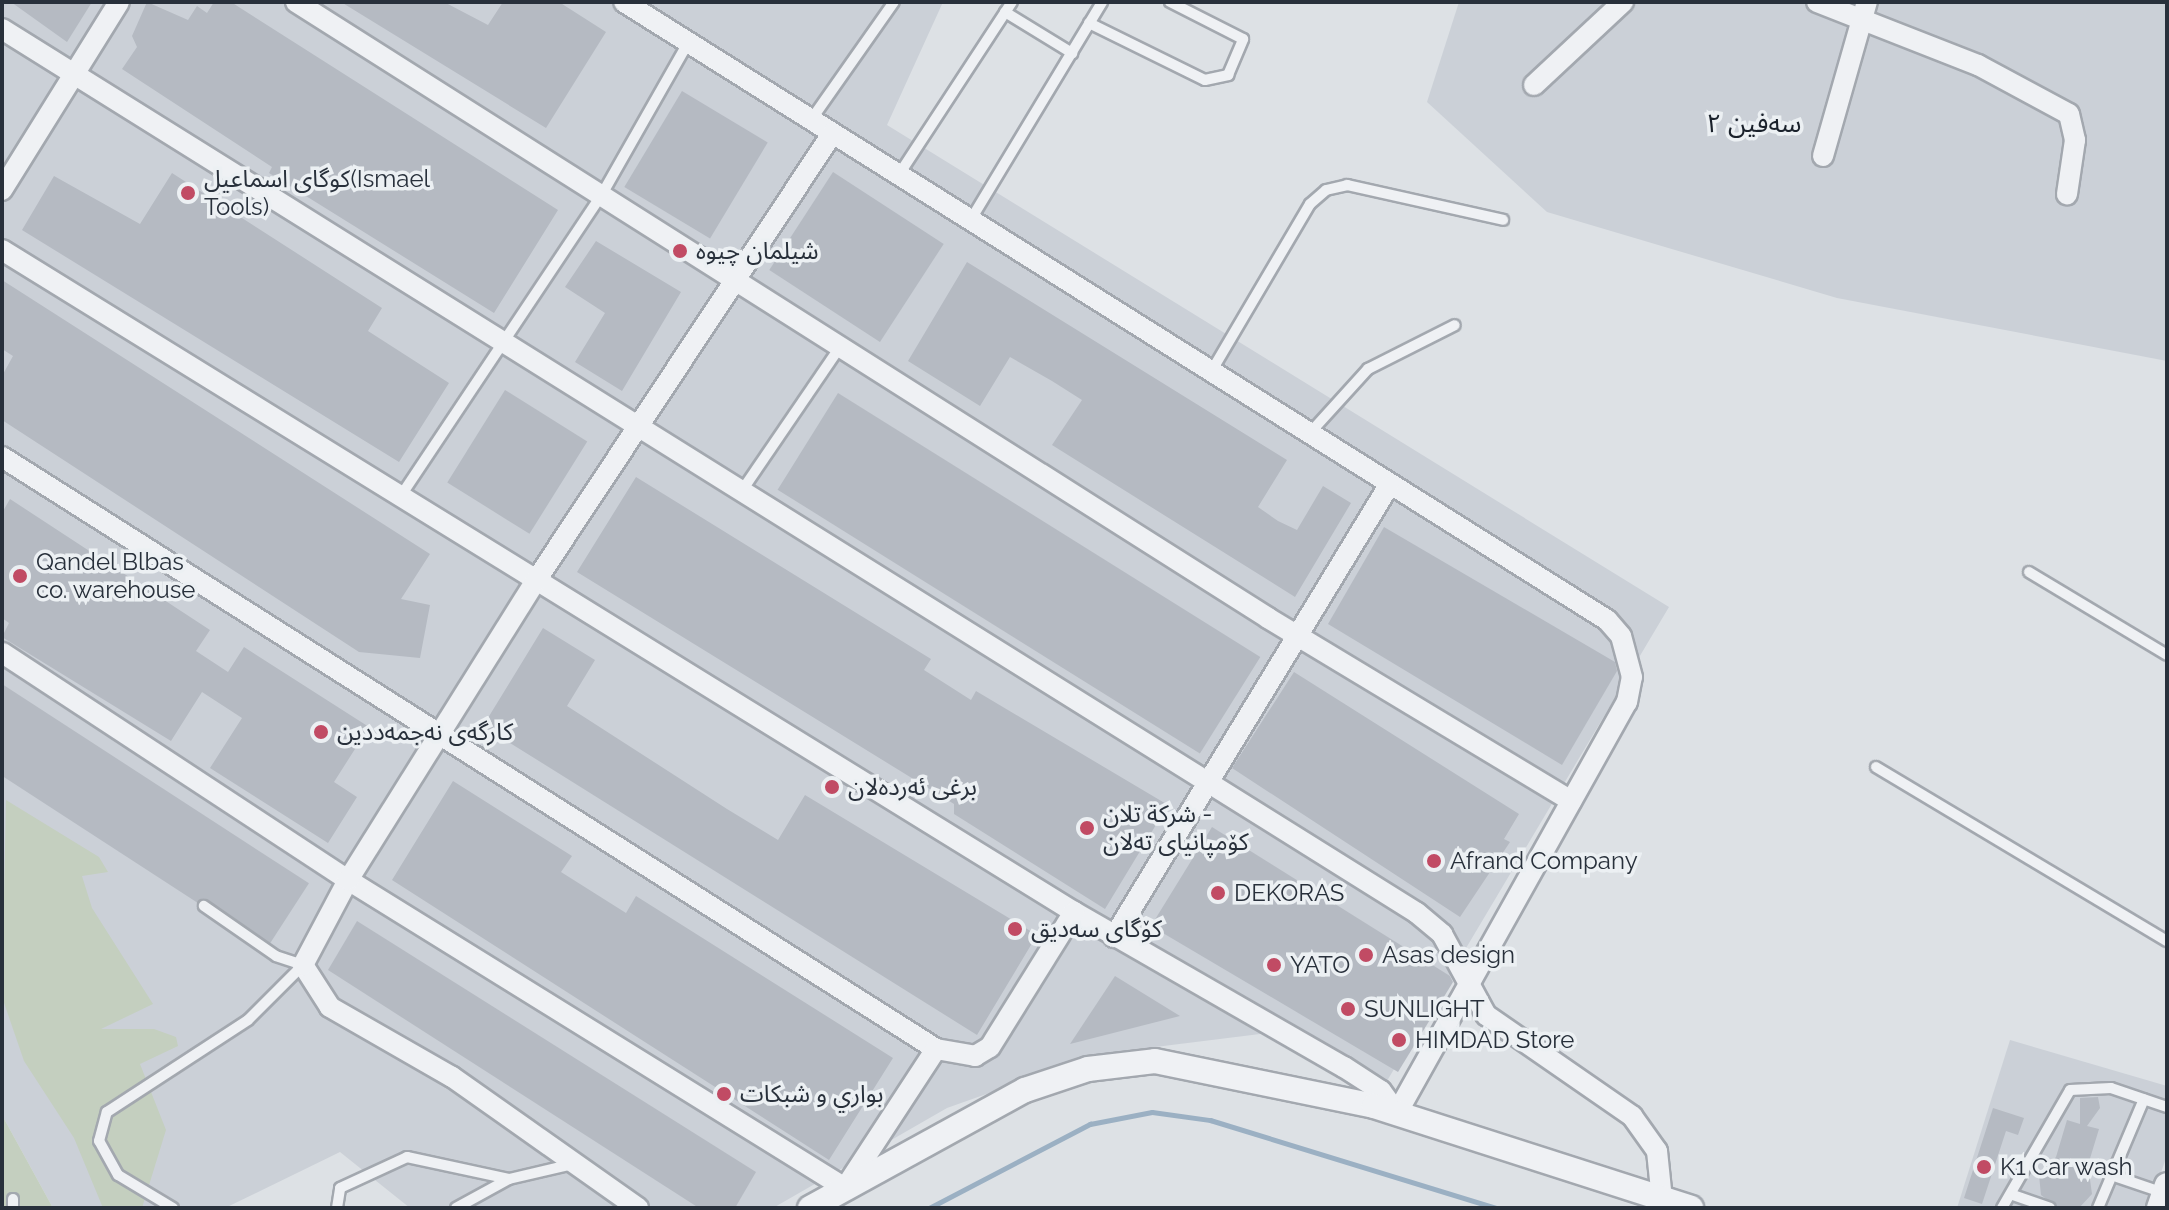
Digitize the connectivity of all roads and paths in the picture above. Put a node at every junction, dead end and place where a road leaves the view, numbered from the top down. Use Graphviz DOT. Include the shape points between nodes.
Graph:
graph roads {
  1 [pos="119,2"];
  2 [pos="296,2"];
  3 [pos="624,2"];
  4 [pos="894,2"];
  5 [pos="1102,2"];
  6 [pos="1170,2"];
  7 [pos="1623,2"];
  8 [pos="1817,2"];
  9 [pos="1009,7"];
  10 [pos="1864,10"];
  11 [pos="1089,23"];
  12 [pos="2,29"];
  13 [pos="688,43"];
  14 [pos="1072,53"];
  15 [pos="74,74"];
  16 [pos="1534,85"];
  17 [pos="811,120"];
  18 [pos="832,134"];
  19 [pos="1823,156"];
  20 [pos="898,176"];
  21 [pos="2,190"];
  22 [pos="2067,194"];
  23 [pos="601,196"];
  24 [pos="1503,220"];
  25 [pos="970,221"];
  26 [pos="2,250"];
  27 [pos="735,281"];
  28 [pos="1455,325"];
  29 [pos="503,343"];
  30 [pos="840,347"];
  31 [pos="1210,374"];
  32 [pos="638,427"];
  33 [pos="1307,436"];
  34 [pos="2,457"];
  35 [pos="1388,487"];
  36 [pos="741,492"];
  37 [pos="400,497"];
  38 [pos="2029,572"];
  39 [pos="535,582"];
  40 [pos="1298,636"];
  41 [pos="2,653"];
  42 [pos="2167,655"];
  43 [pos="440,739"];
  44 [pos="1876,767"];
  45 [pos="1208,783"];
  46 [pos="1571,801"];
  47 [pos="348,880"];
  48 [pos="204,906"];
  49 [pos="1074,912"];
  50 [pos="1114,937"];
  51 [pos="2167,941"];
  52 [pos="303,965"];
  53 [pos="1469,979"];
  54 [pos="936,1049"];
  55 [pos="2144,1099"];
  56 [pos="2167,1107"];
  57 [pos="1397,1113"];
  58 [pos="569,1165"];
  59 [pos="2117,1177"];
  60 [pos="509,1179"];
  61 [pos="845,1188"];
  62 [pos="2013,1195"];
  63 [pos="2163,1195"];
  64 [pos="1662,1199"];
  65 [pos="173,1208"];
  66 [pos="337,1208"];
  67 [pos="456,1208"];
  68 [pos="638,1208"];
  69 [pos="810,1208"];
  70 [pos="1691,1208"];
  71 [pos="2002,1208"];
  72 [pos="2050,1208"];
  73 [pos="2098,1208"];
  1 -- 15 [label="street"];
  2 -- 23 [label="street"];
  3 -- 13 [label="street"];
  4 -- 17 [label="lane"];
  5 -- 11 [label="lane"];
  6 -- 11 [label="lane" via="1243,39 1228,75 1205,80"];
  7 -- 16 [label="street"];
  8 -- 10 [label="street"];
  9 -- 14 [label="lane"];
  9 -- 20 [label="lane"];
  10 -- 19 [label="street"];
  10 -- 22 [label="street" via="2069,114 2075,140"];
  11 -- 14 [label="lane"];
  12 -- 15 [label="street"];
  13 -- 17 [label="street"];
  13 -- 23 [label="lane"];
  14 -- 25 [label="lane"];
  15 -- 21 [label="street"];
  15 -- 29 [label="street"];
  17 -- 18 [label="street"];
  18 -- 20 [label="street"];
  18 -- 27 [label="street"];
  20 -- 25 [label="street"];
  23 -- 27 [label="street"];
  23 -- 29 [label="lane"];
  24 -- 31 [label="lane" via="1347,185 1326,190 1310,204"];
  25 -- 31 [label="street"];
  26 -- 37 [label="street"];
  27 -- 30 [label="street"];
  27 -- 32 [label="street"];
  28 -- 33 [label="lane" via="1368,369"];
  29 -- 32 [label="street"];
  29 -- 37 [label="lane"];
  30 -- 36 [label="lane"];
  30 -- 40 [label="street"];
  31 -- 33 [label="street"];
  32 -- 36 [label="street"];
  32 -- 39 [label="street"];
  33 -- 35 [label="street"];
  34 -- 43 [label="street"];
  35 -- 40 [label="street"];
  35 -- 46 [label="street" via="1607,620 1630,650 1627,702"];
  36 -- 45 [label="street"];
  37 -- 39 [label="street"];
  38 -- 42 [label="lane"];
  39 -- 43 [label="street"];
  39 -- 49 [label="street"];
  40 -- 45 [label="street"];
  40 -- 46 [label="street"];
  41 -- 47 [label="street"];
  43 -- 47 [label="street"];
  43 -- 54 [label="street"];
  44 -- 51 [label="lane"];
  45 -- 50 [label="street"];
  45 -- 53 [label="street" via="1417,913 1442,934"];
  46 -- 53 [label="street"];
  47 -- 52 [label="street"];
  47 -- 61 [label="street"];
  48 -- 52 [label="lane" via="276,956"];
  49 -- 50 [label="street"];
  49 -- 54 [label="street" via="990,1047 975,1056"];
  50 -- 57 [label="street" via="1344,1067 1381,1091"];
  52 -- 58 [label="street" via="330,1007 452,1077"];
  52 -- 65 [label="lane" via="248,1020 107,1112 99,1141 118,1175"];
  53 -- 57 [label="street"];
  53 -- 64 [label="street" via="1486,1015 1632,1116 1657,1151"];
  54 -- 61 [label="street"];
  55 -- 56 [label="lane"];
  55 -- 59 [label="lane"];
  55 -- 62 [label="lane" via="2088,1085 2070,1090 2038,1136"];
  57 -- 61 [label="street" via="1188,1063 1121,1063 1025,1090"];
  57 -- 64 [label="street"];
  58 -- 60 [label="lane"];
  58 -- 68 [label="street"];
  59 -- 63 [label="lane"];
  59 -- 73 [label="lane"];
  60 -- 66 [label="lane" via="407,1157 340,1188"];
  60 -- 67 [label="lane"];
  61 -- 69 [label="street"];
  62 -- 71 [label="lane"];
  62 -- 72 [label="lane"];
  64 -- 70 [label="street"];
}
